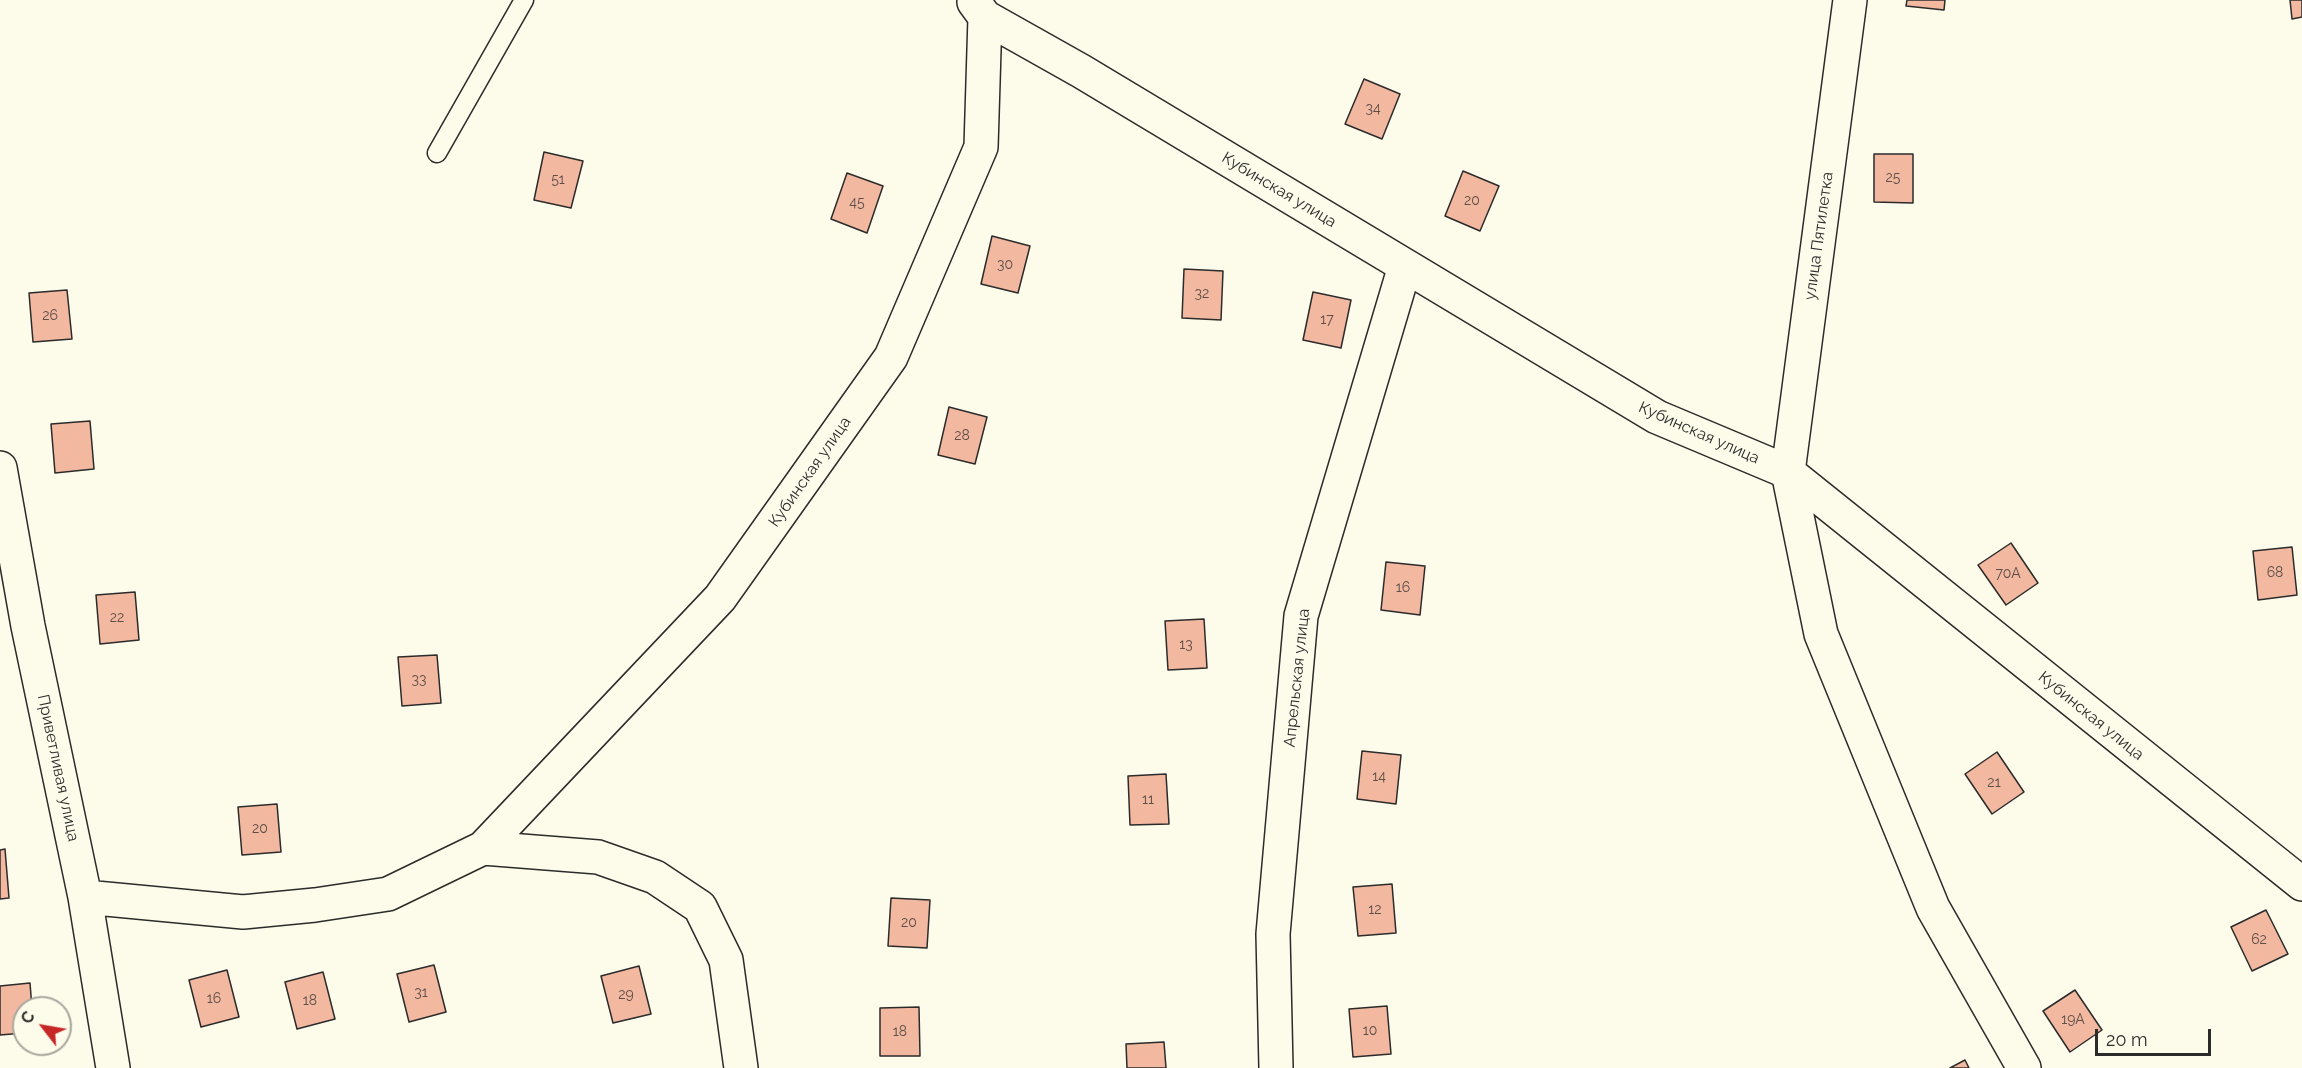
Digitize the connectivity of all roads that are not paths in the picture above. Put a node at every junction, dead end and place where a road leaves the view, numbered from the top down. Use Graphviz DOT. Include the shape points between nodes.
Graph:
graph roads {
  1 [pos="524,0"];
  2 [pos="1850,0"];
  3 [pos="979,8"];
  4 [pos="437,153"];
  5 [pos="1405,266"];
  6 [pos="0,468"];
  7 [pos="1788,472"];
  8 [pos="14,627"];
  9 [pos="483,848"];
  10 [pos="2302,884"];
  11 [pos="85,897"];
  12 [pos="113,1068"];
  13 [pos="741,1068"];
  14 [pos="1276,1068"];
  15 [pos="2024,1068"];
  1 -- 4 [label="lane"];
  2 -- 7 [label="street, улица Пятилетка"];
  3 -- 5 [label="street, Кубинская улица"];
  3 -- 9 [label="street, Кубинская улица" via="981,147 891,357 720,598"];
  5 -- 7 [label="street, Кубинская улица" via="1657,417"];
  5 -- 14 [label="street, Апрельская улица" via="1301,616 1274,934"];
  6 -- 8 [label="street, Приветливая улица"];
  7 -- 10 [label="street, Кубинская улица"];
  7 -- 15 [label="street, улица Пятилетка" via="1821,634 1933,908"];
  8 -- 11 [label="street, Приветливая улица"];
  9 -- 11 [label="street" via="388,894 315,905 243,912"];
  9 -- 13 [label="street" via="598,857 655,877 700,907 726,960"];
  11 -- 12 [label="street, Приветливая улица"];
}
